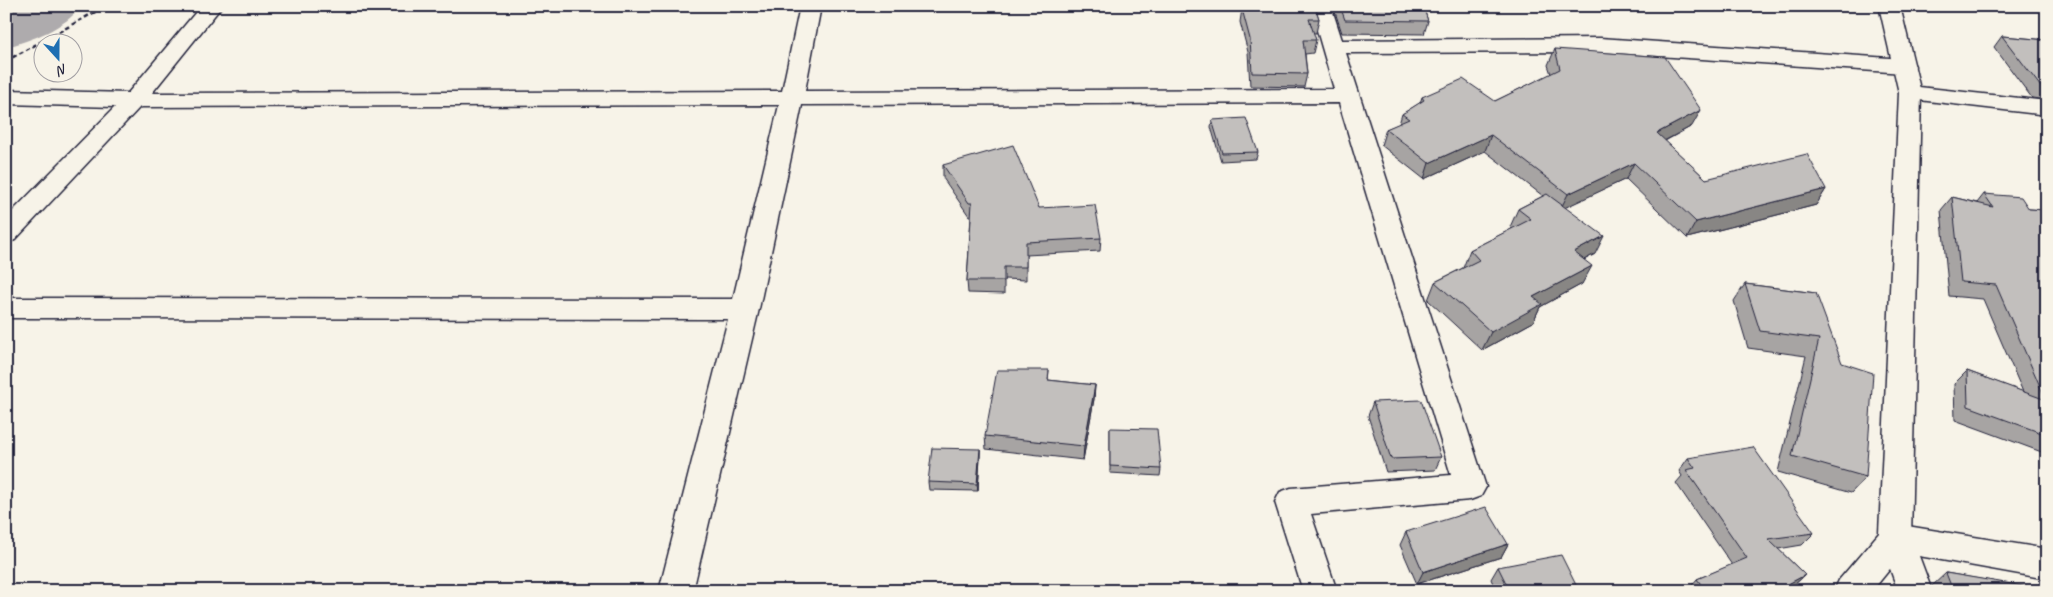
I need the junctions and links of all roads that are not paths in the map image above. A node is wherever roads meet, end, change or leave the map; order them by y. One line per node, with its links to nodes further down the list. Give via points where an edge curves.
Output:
1 (212, 6): 11 (street)
2 (811, 6): 10 (street)
3 (1320, 6): 5 (street)
4 (1889, 6): 6 (street)
5 (1333, 47): 6 (street, via 1600,45); 8 (street)
6 (1904, 66): 7 (street)
7 (1910, 93): 12 (street); 16 (street)
8 (1349, 96): 10 (street); 19 (street, via 1470,487 1291,502)
9 (6, 97): 11 (street)
10 (793, 98): 11 (street); 15 (street)
11 (134, 100): 13 (street)
12 (2047, 108)
13 (6, 234)
14 (6, 308): 15 (street)
15 (744, 309): 18 (street)
16 (1895, 538): 17 (street); 20 (street); 21 (street)
17 (2047, 564)
18 (676, 591)
19 (1320, 591)
20 (1851, 591)
21 (1915, 591)

